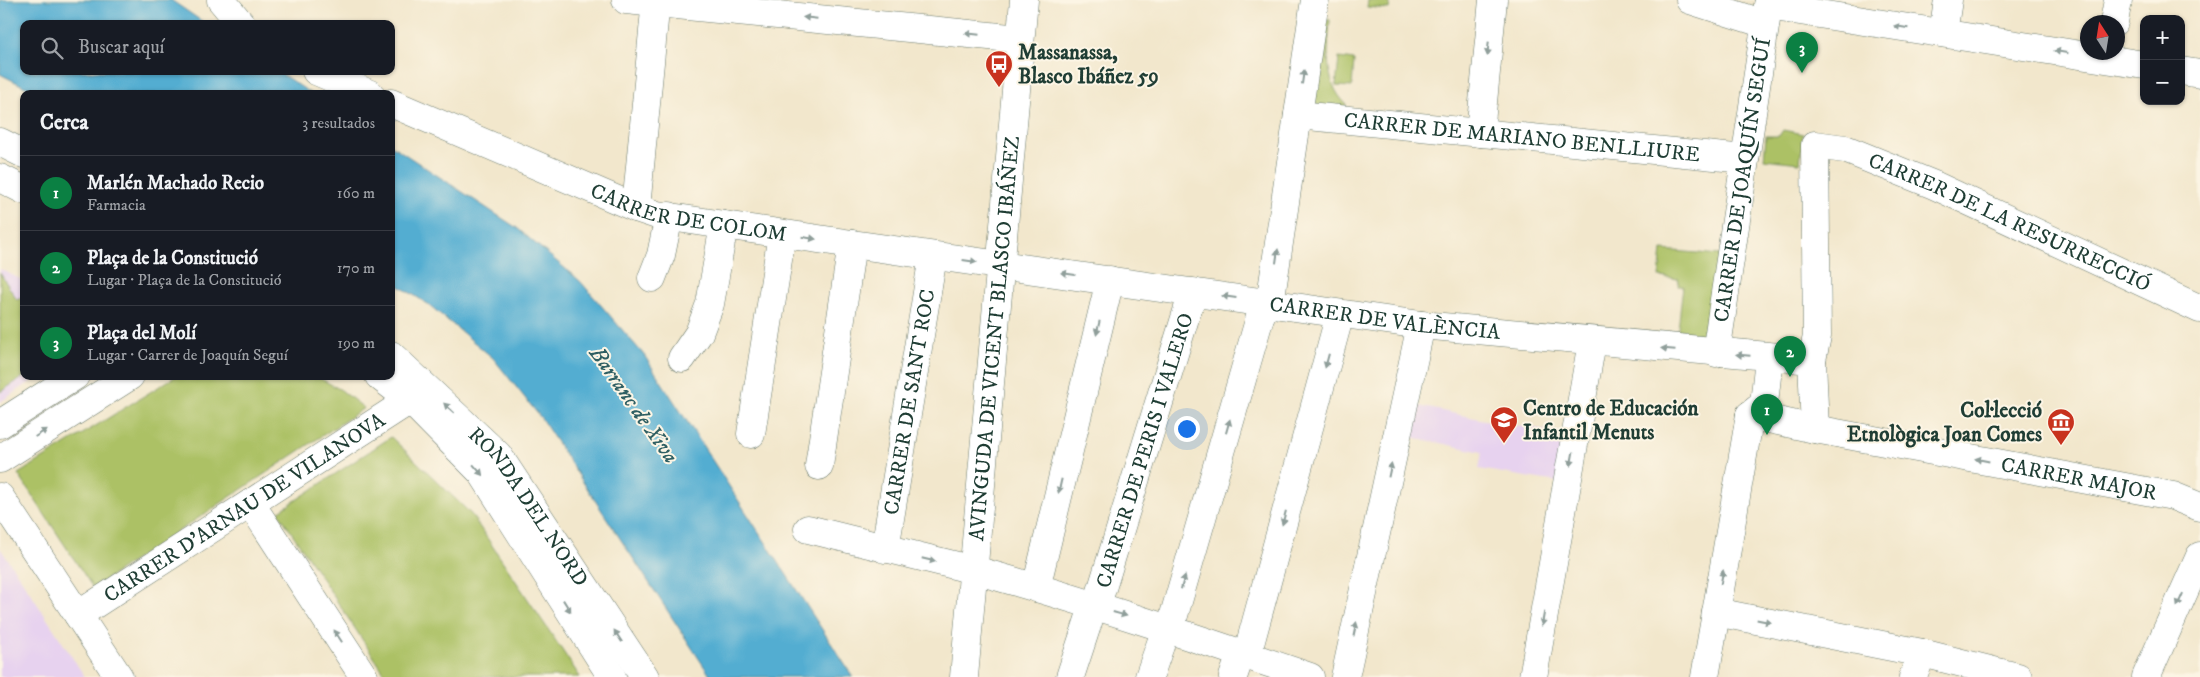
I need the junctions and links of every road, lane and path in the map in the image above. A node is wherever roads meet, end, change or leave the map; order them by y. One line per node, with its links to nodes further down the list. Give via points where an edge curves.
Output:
1 (626, 0): 9 (street)
2 (1024, 0): 14 (street, AVINGUDA DE VICENT BLASCO IBÁÑEZ)
3 (1315, 0): 23 (street, one-way to 3)
4 (1493, 0): 24 (street, one-way to 24)
5 (1690, 0): 10 (street)
6 (1948, 0): 13 (street)
7 (2118, 0): 11 (street)
8 (223, 1): 12 (street)
9 (656, 1): 14 (street, one-way to 9); 30 (street)
10 (1767, 10): 13 (street, one-way to 10); 27 (street, CARRER DE JOAQUÍN SEGUÍ)
11 (2115, 15)
12 (238, 20)
13 (1943, 34): 15 (street, one-way to 13)
14 (1020, 38): 36 (street, AVINGUDA DE VICENT BLASCO IBÁÑEZ)
15 (2080, 52)
16 (2125, 60): 17 (street)
17 (2140, 64)
18 (2185, 72): 19 (street)
19 (2200, 74)
20 (326, 75): 21 (street)
21 (359, 89)
22 (395, 105): 30 (street, CARRER DE COLOM)
23 (1298, 115): 24 (street, CARRER DE MARIANO BENLLIURE); 40 (street, one-way to 23, via 1272,290)
24 (1480, 133): 27 (street, CARRER DE MARIANO BENLLIURE)
25 (0, 142): 26 (street)
26 (20, 152)
27 (1745, 159): 46 (street, CARRER DE JOAQUÍN SEGUÍ)
28 (0, 178): 29 (street)
29 (20, 188)
30 (636, 208): 31 (street, CARRER DE COLOM)
31 (669, 216): 32 (street, CARRER DE COLOM); 37 (street, via 661,255)
32 (724, 225): 33 (street, CARRER DE COLOM); 47 (street, via 710,304 699,333)
33 (782, 234): 34 (street, CARRER DE COLOM, one-way to 34); 57 (street)
34 (852, 244): 35 (street, CARRER DE COLOM); 59 (street)
35 (934, 256): 36 (street, CARRER DE COLOM, one-way to 36); 64 (street, CARRER DE SANT ROC)
36 (1002, 265): 38 (street, CARRER DE VALÈNCIA, one-way to 36); 66 (street, AVINGUDA DE VICENT BLASCO IBÁÑEZ)
37 (652, 278)
38 (1110, 280): 39 (street, CARRER DE VALÈNCIA); 67 (street, one-way to 67)
39 (1193, 292): 40 (street, CARRER DE VALÈNCIA, one-way to 39); 68 (street, CARRER DE PERIS I VALERO, via 1100,595)
40 (1267, 303): 42 (street, CARRER DE VALÈNCIA); 71 (street, one-way to 40, via 1260,317)
41 (2200, 309): 45 (street, CARRER DE LA RESURRECCIÓ, via 1926,182 1845,149 1815,146)
42 (1340, 314): 43 (street, CARRER DE VALÈNCIA); 73 (street, one-way to 73, via 1250,644)
43 (1421, 325): 44 (street, CARRER DE VALÈNCIA); 82 (street, one-way to 43)
44 (1592, 342): 46 (street, CARRER DE VALÈNCIA, one-way to 44); 83 (street, one-way to 83)
45 (1815, 348): 48 (street, CARRER DE VALÈNCIA); 56 (street)
46 (1716, 353): 48 (street, CARRER DE VALÈNCIA, one-way to 46)
47 (682, 358)
48 (1769, 358): 54 (street, via 1764,404)
49 (395, 359): 77 (street, RONDA DEL NORD, one-way to 49, via 498,455)
50 (69, 380): 55 (street)
51 (124, 380): 58 (street, one-way to 51)
52 (385, 380): 53 (street, RONDA DEL NORD)
53 (410, 400): 61 (street, CARRER D'ARNAU DE VILANOVA); 76 (street, RONDA DEL NORD, one-way to 76, via 482,473)
54 (1750, 415): 56 (street, CARRER MAJOR); 69 (street, one-way to 54)
55 (0, 424)
56 (1827, 431): 62 (street, CARRER MAJOR, one-way to 56, via 2173,496)
57 (751, 434)
58 (0, 459)
59 (819, 466)
60 (0, 497): 70 (street)
61 (251, 504): 70 (street, CARRER D'ARNAU DE VILANOVA); 75 (street, one-way to 61)
62 (2200, 507)
63 (808, 529): 64 (street)
64 (885, 549): 66 (street, one-way to 66)
65 (2200, 556): 86 (street, one-way to 86)
66 (973, 570): 67 (street); 78 (street, AVINGUDA DE VICENT BLASCO IBÁÑEZ)
67 (1036, 588): 68 (street)
68 (1093, 607): 71 (street, one-way to 71); 79 (street, CARRER DE PERIS I VALERO)
69 (1716, 612): 72 (street, one-way to 72); 84 (street)
70 (78, 615): 74 (street)
71 (1170, 629): 73 (street); 80 (street, via 1162,640)
72 (1918, 665): 85 (street)
73 (1237, 666): 81 (street)
74 (119, 677)
75 (364, 677)
76 (612, 677)
77 (645, 677)
78 (964, 677)
79 (1070, 677)
80 (1150, 677)
81 (1309, 677)
82 (1345, 677)
83 (1532, 677)
84 (1705, 677)
85 (2018, 677)
86 (2146, 677)

